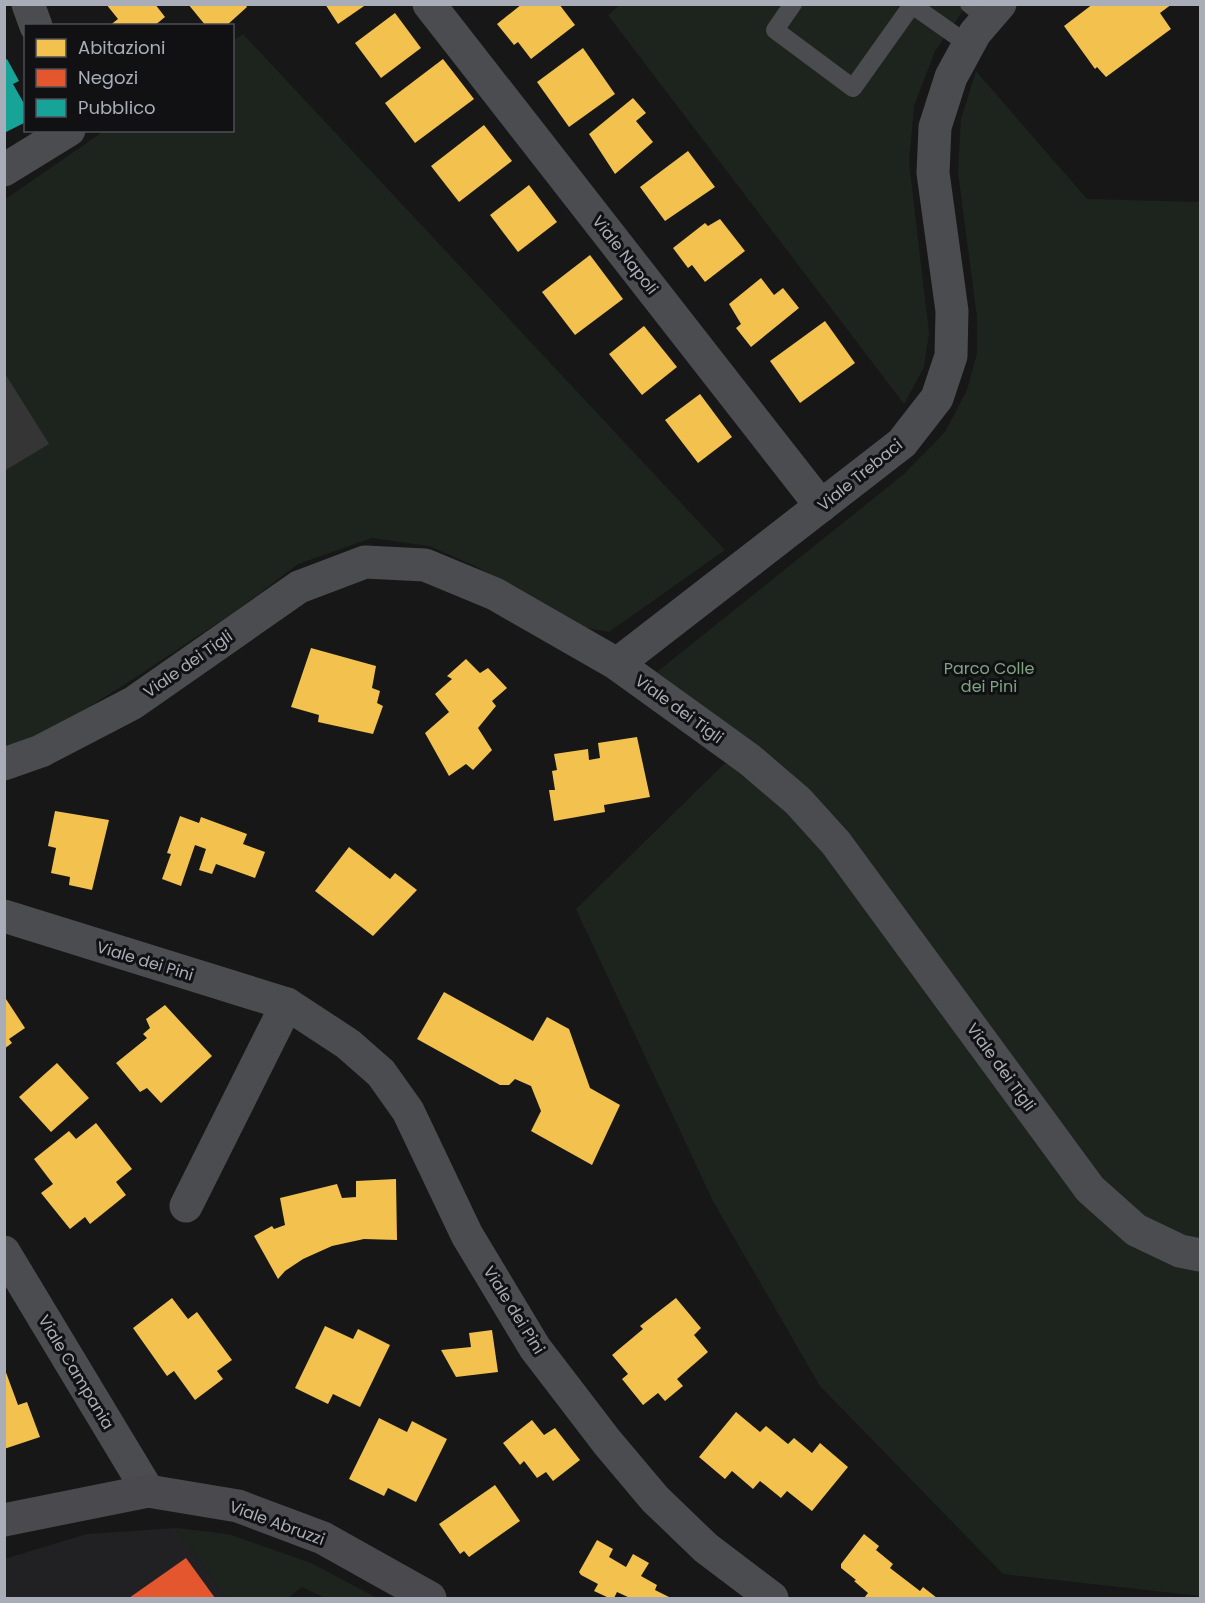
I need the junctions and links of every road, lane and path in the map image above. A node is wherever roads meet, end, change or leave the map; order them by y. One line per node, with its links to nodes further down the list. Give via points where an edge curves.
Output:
1 (429, 4): 7 (street, Viale Napoli)
2 (793, 4): 4 (lane, via 775,30 853,88 912,5)
3 (986, 9): 4 (street, Viale Trebaci)
4 (969, 45): 7 (street, Viale Trebaci, via 951,77 935,127 933,173 952,311 951,356 937,398 902,443)
5 (66, 132): 6 (street)
6 (4, 170)
7 (821, 506): 8 (street, Viale Trebaci)
8 (617, 664): 9 (street, Viale dei Tigli, via 495,594 425,565 365,562 299,586 134,703 41,751); 14 (street, Viale dei Tigli, via 750,760 798,801 836,843 1090,1189 1136,1230 1180,1251)
9 (4, 764)
10 (4, 916): 11 (street, Viale dei Pini)
11 (287, 1004): 12 (street); 18 (street, Viale dei Pini, via 348,1044 381,1073 408,1111 467,1234 535,1348 655,1499 706,1548)
12 (186, 1206)
13 (4, 1252): 15 (street, Viale Campania)
14 (1200, 1255)
15 (148, 1491): 16 (street, Viale Abruzzi); 17 (street, Viale Abruzzi, via 238,1506 323,1538)
16 (4, 1520)
17 (430, 1599)
18 (772, 1599)

